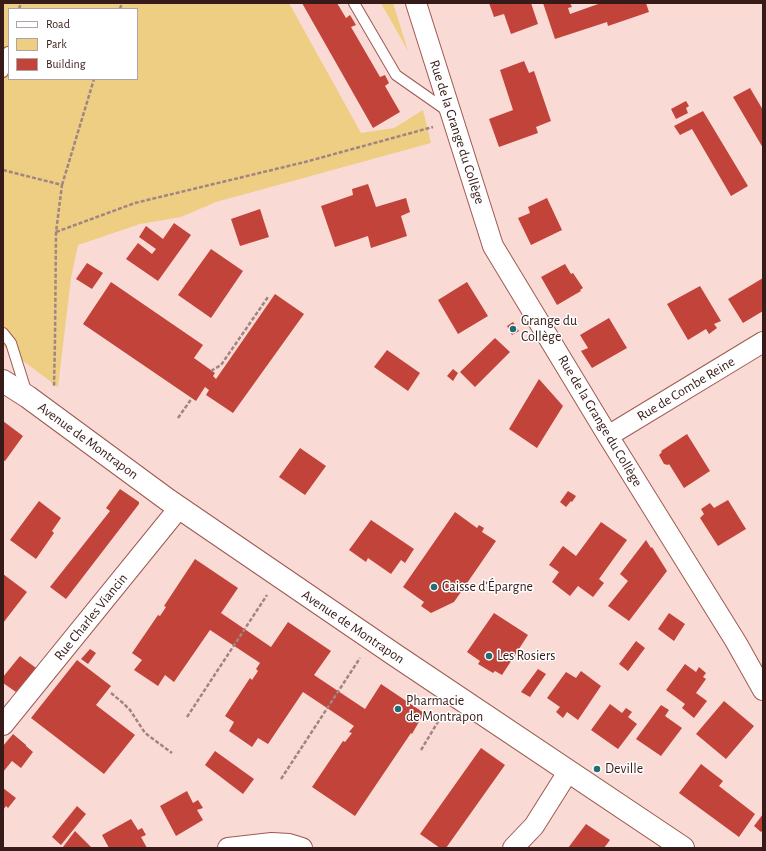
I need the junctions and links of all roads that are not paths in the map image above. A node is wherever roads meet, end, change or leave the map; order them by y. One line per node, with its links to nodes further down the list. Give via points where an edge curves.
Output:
1 (354, 3): 5 (lane, via 396,75)
2 (416, 3): 5 (street, Rue de la Grange du Collège)
3 (8, 52): 4 (lane)
4 (3, 72)
5 (452, 114): 11 (street, Rue de la Grange du Collège, via 493,246)
6 (3, 333): 10 (lane, via 11,343)
7 (763, 342): 11 (street, Rue de Combe Reine)
8 (3, 370): 10 (street, Avenue de Montrapon)
9 (3, 381): 10 (street, Avenue de Montrapon)
10 (28, 397): 12 (street, Avenue de Montrapon)
11 (608, 436): 13 (street, Rue de la Grange du Collège)
12 (179, 508): 14 (street, Rue Charles Viancin); 15 (street, Avenue de Montrapon)
13 (763, 690)
14 (3, 725)
15 (568, 772): 16 (street); 21 (street, Avenue de Montrapon)
16 (534, 826): 19 (street); 20 (street)
17 (231, 848): 18 (street, via 272,843)
18 (302, 848)
19 (513, 848)
20 (523, 848)
21 (683, 848)

